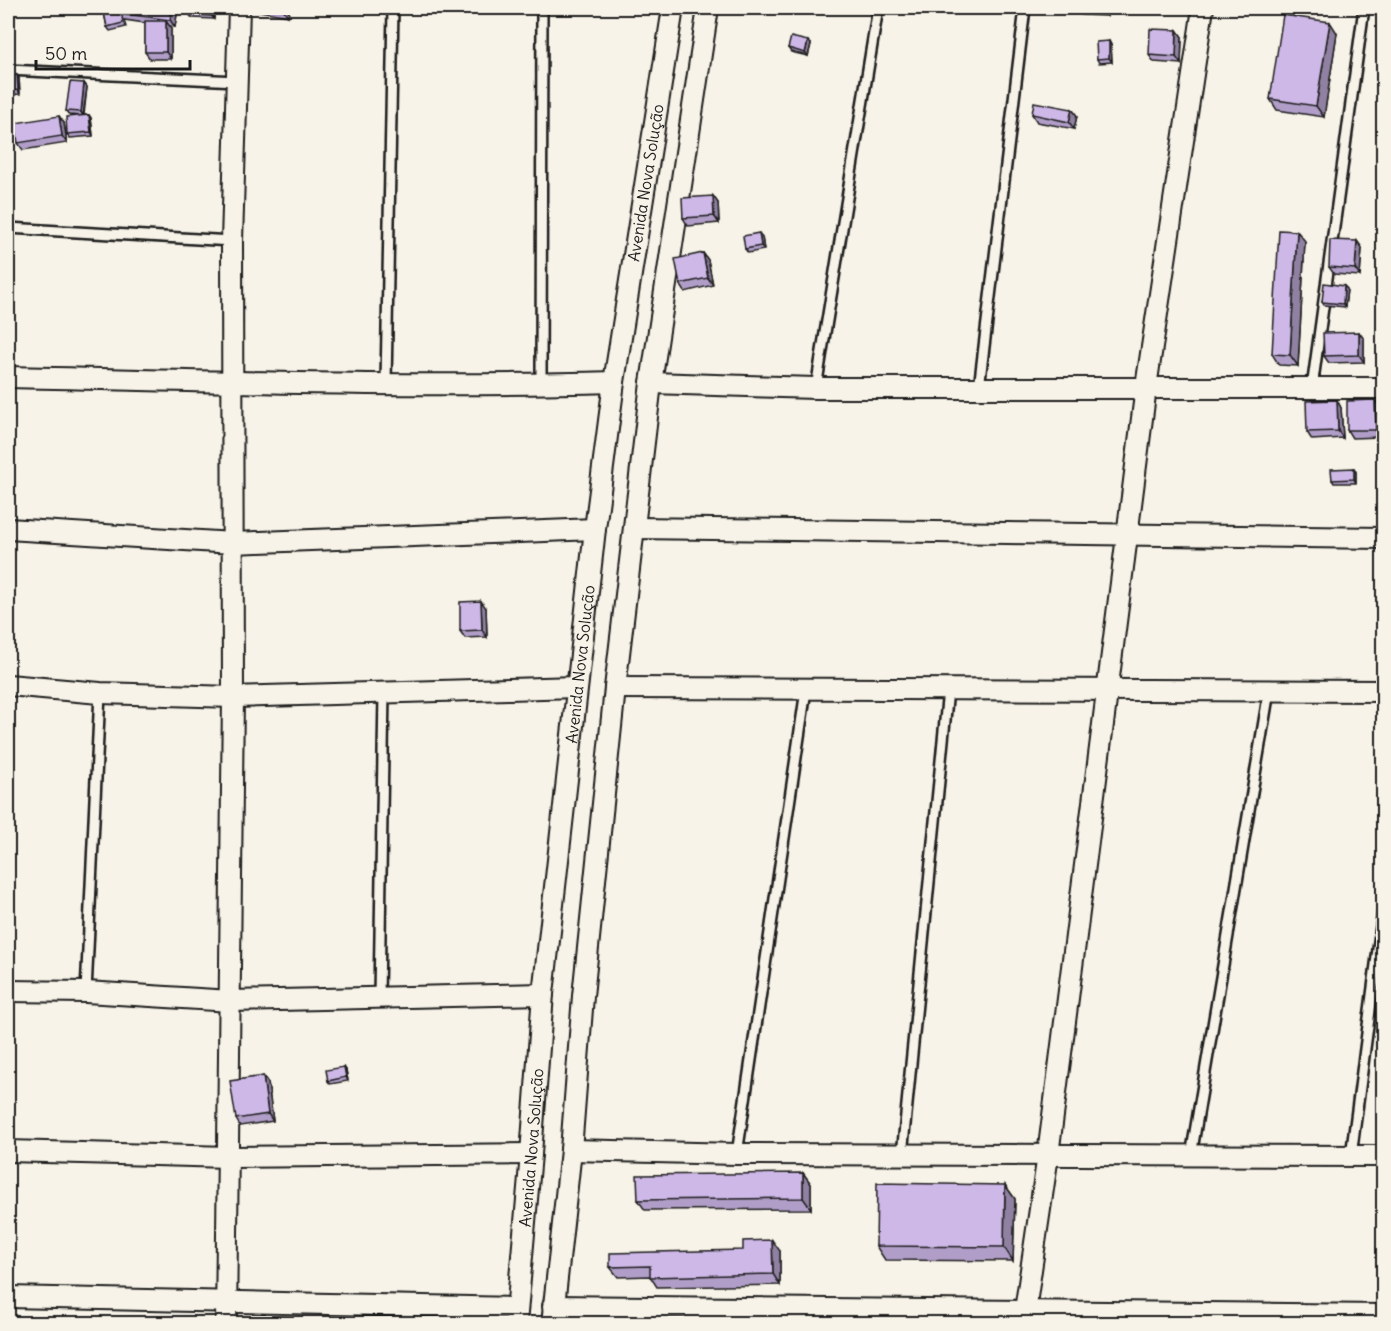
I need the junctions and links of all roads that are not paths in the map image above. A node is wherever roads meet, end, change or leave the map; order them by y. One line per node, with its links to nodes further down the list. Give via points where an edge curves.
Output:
1 (239, 8): 11 (street)
2 (393, 8): 18 (lane)
3 (542, 8): 19 (lane)
4 (673, 8): 16 (street, Avenida Nova Solução)
5 (708, 8): 17 (street)
6 (878, 8): 21 (lane)
7 (1025, 8): 22 (lane)
8 (1203, 8): 20 (street)
9 (1364, 8): 23 (lane)
10 (8, 70): 11 (lane)
11 (237, 81): 13 (street)
12 (8, 228): 13 (lane)
13 (232, 241): 15 (street)
14 (8, 377): 15 (street)
15 (232, 381): 18 (street); 30 (street)
16 (614, 382): 19 (street); 27 (street, Avenida Nova Solução)
17 (651, 382): 21 (street); 25 (street)
18 (386, 383): 19 (street)
19 (541, 384)
20 (1146, 387): 22 (street); 23 (street); 28 (street)
21 (816, 388): 22 (street)
22 (979, 388)
23 (1312, 388): 24 (street)
24 (1383, 388)
25 (634, 528): 28 (street); 33 (street)
26 (8, 529): 30 (street)
27 (595, 529): 30 (street); 32 (street, Avenida Nova Solução)
28 (1127, 535): 29 (street); 36 (street)
29 (1383, 538)
30 (232, 543): 41 (street)
31 (8, 685): 39 (street)
32 (576, 687): 40 (street); 45 (street, Avenida Nova Solução)
33 (615, 688): 34 (street); 48 (street)
34 (806, 690): 35 (street); 51 (lane)
35 (948, 690): 36 (street); 52 (lane)
36 (1107, 690): 37 (street); 53 (street)
37 (1269, 691): 38 (street); 54 (lane)
38 (1383, 692)
39 (100, 693): 41 (street); 44 (lane)
40 (384, 693): 41 (street); 46 (lane)
41 (234, 697): 47 (street)
42 (1383, 903): 55 (lane)
43 (8, 991): 44 (street)
44 (86, 992): 47 (street)
45 (543, 994): 46 (street); 50 (street, Avenida Nova Solução)
46 (379, 997): 47 (street)
47 (231, 1000): 57 (street)
48 (571, 1150): 51 (street); 60 (street)
49 (8, 1151): 57 (street)
50 (531, 1154): 57 (street); 62 (street, Avenida Nova Solução)
51 (737, 1154): 52 (street)
52 (902, 1155): 53 (street)
53 (1048, 1155): 54 (street); 63 (street)
54 (1191, 1156): 55 (street)
55 (1351, 1156): 56 (street)
56 (1383, 1156)
57 (229, 1157): 59 (street)
58 (8, 1297): 59 (street)
59 (226, 1301): 62 (street); 64 (street)
60 (553, 1315): 63 (street)
61 (1383, 1315): 63 (street)
62 (517, 1316)
63 (1024, 1318)
64 (226, 1323)

